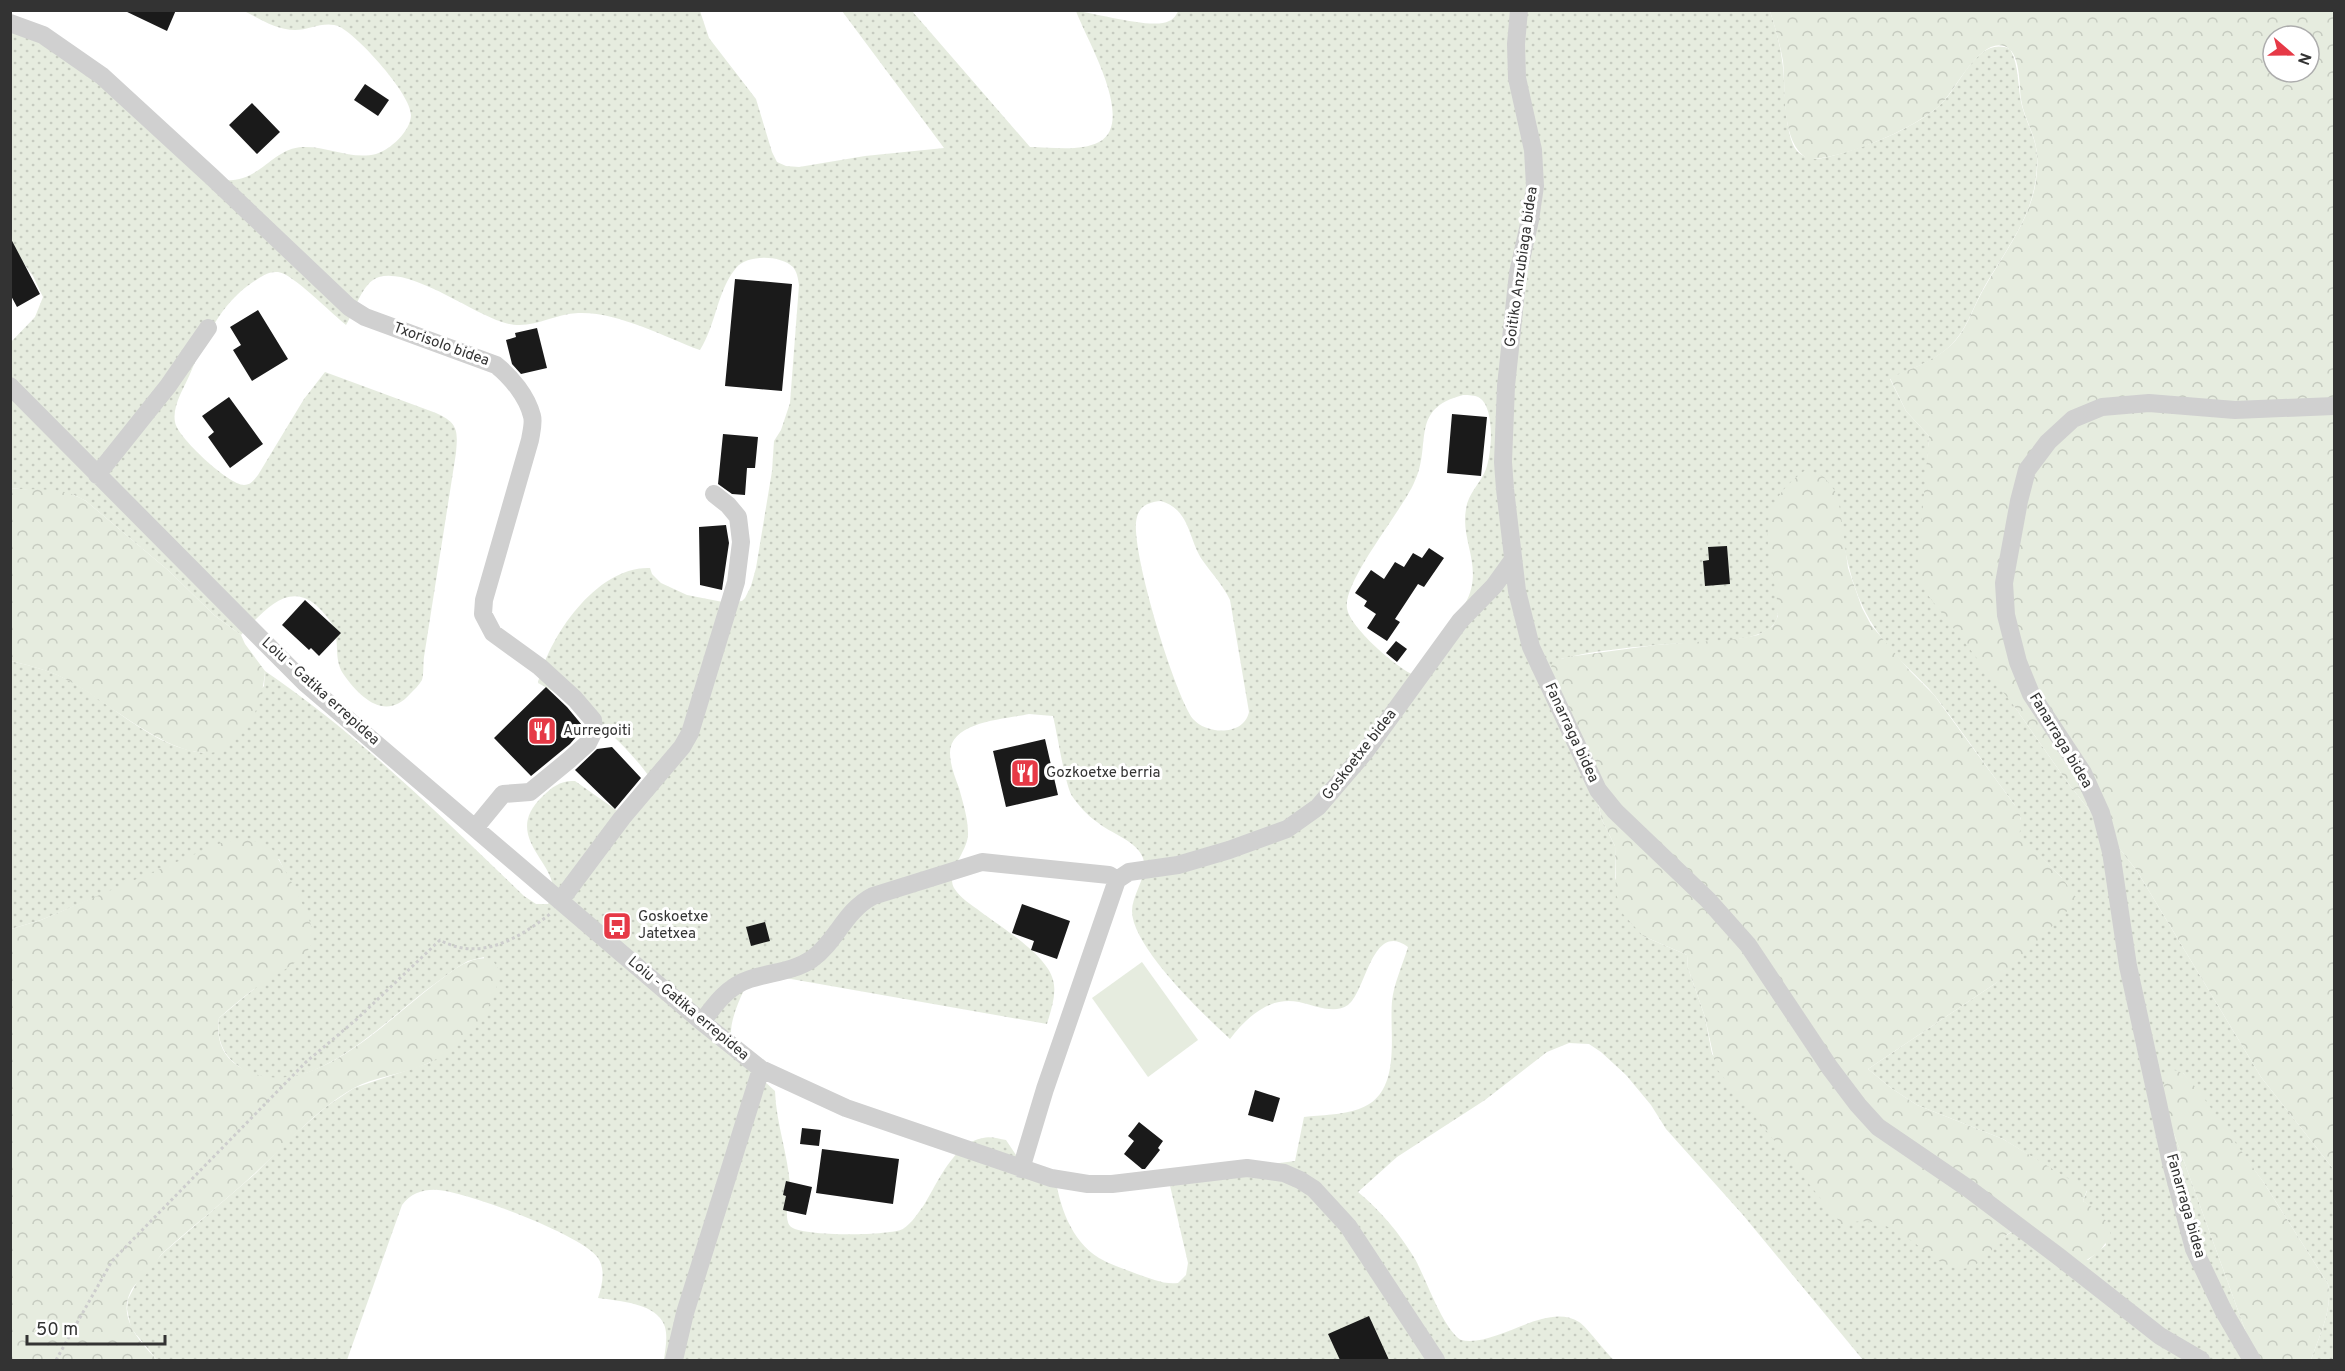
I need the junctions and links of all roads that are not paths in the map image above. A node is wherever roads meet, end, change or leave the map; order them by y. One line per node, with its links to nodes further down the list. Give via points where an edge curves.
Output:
1 (1519, 10): 8 (street, Goitiko Anzubiaga bidea, via 1517,78 1533,150 1535,186 1518,273 1506,387 1503,462)
2 (10, 23): 9 (street, Txorisolo bidea, via 43,35 102,76 349,307 365,317 496,365 523,395 533,417 531,440 483,614 493,633 575,699 593,720 594,731 588,743 530,792 503,794)
3 (208, 328): 6 (street, via 168,386)
4 (10, 386): 6 (street, Loiu - Gatika errepidea)
5 (2334, 406): 18 (street, Fanarraga bidea, via 2235,410 2149,403 2102,407 2073,419 2048,442 2027,470 2004,583 2006,615 2031,694 2083,773 2101,813 2111,852 2128,966 2194,1249)
6 (97, 475): 9 (street, Loiu - Gatika errepidea, via 305,683)
7 (714, 494): 11 (street, via 738,517 741,542 736,582 690,733)
8 (1512, 561): 10 (street, Goskoetxe bidea, via 1460,621 1365,752 1318,807 1287,829 1178,865 1129,872); 17 (street, Fanarraga bidea, via 1531,647 1598,790 1748,945 1858,1105 1878,1127 2049,1249 2160,1336)
9 (475, 828): 11 (street, Loiu - Gatika errepidea)
10 (1117, 880): 12 (street, via 1109,875 982,862 873,896 859,903 813,958 779,973 749,979 729,991); 14 (street)
11 (560, 901): 12 (street, Loiu - Gatika errepidea)
12 (702, 1022): 13 (street, Loiu - Gatika errepidea)
13 (761, 1069): 14 (street, Loiu - Gatika errepidea, via 846,1108); 15 (street)
14 (1021, 1169): 16 (street, Loiu - Gatika errepidea, via 1088,1184 1247,1168 1284,1173 1300,1180 1348,1226)
15 (674, 1360)
16 (1436, 1360)
17 (2201, 1360)
18 (2252, 1360)

